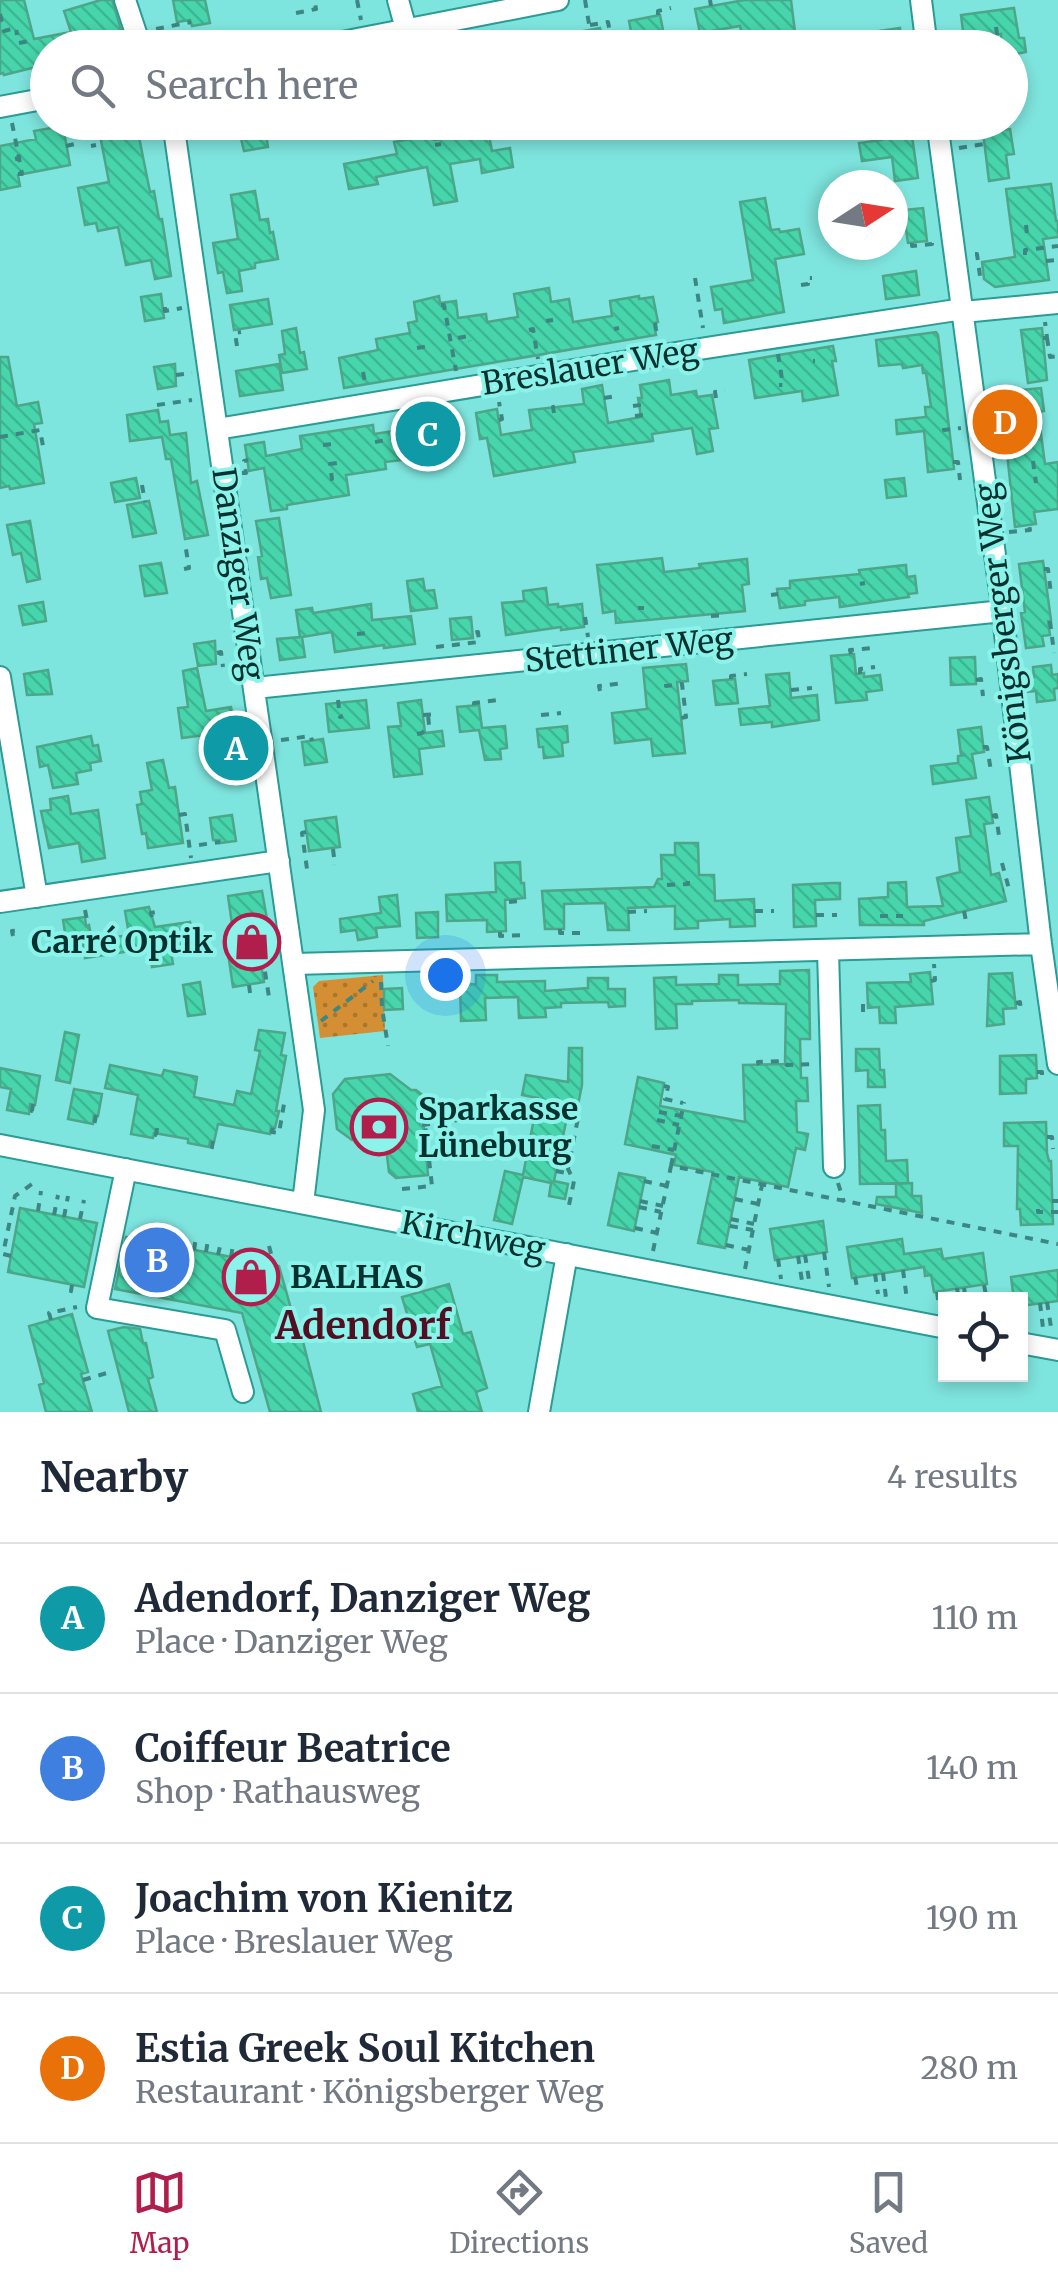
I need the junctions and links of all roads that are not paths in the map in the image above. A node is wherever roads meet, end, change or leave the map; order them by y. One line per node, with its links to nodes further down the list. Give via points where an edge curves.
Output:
1 (125, 0): 6 (street)
2 (398, 0): 5 (street)
3 (558, 0): 5 (street)
4 (920, 0): 8 (street)
5 (406, 29): 7 (street)
6 (141, 30)
7 (401, 30)
8 (924, 30)
9 (30, 101): 10 (street)
10 (4, 106)
11 (176, 140): 15 (street, Danziger Weg)
12 (940, 140): 14 (street, Königsberger Weg)
13 (1058, 303): 14 (street, Breslauer Weg)
14 (963, 311): 15 (street, Breslauer Weg); 16 (street, Königsberger Weg)
15 (217, 429): 18 (street, Danziger Weg)
16 (1003, 611): 18 (street, Stettiner Weg); 23 (street, Königsberger Weg)
17 (0, 677): 19 (street)
18 (255, 688): 20 (street, Danziger Weg)
19 (3, 719): 21 (street)
20 (280, 861): 21 (street); 25 (street, Danziger Weg)
21 (37, 897): 22 (street)
22 (0, 902)
23 (1041, 944): 24 (street); 26 (street, Königsberger Weg)
24 (828, 950): 25 (street); 28 (street)
25 (294, 964): 30 (street, Danziger Weg, via 314,1110)
26 (1058, 1064)
27 (0, 1146): 29 (street, Kirchweg)
28 (834, 1167)
29 (126, 1170): 30 (street, Kirchweg); 35 (street, via 97,1308 226,1330)
30 (303, 1203): 31 (street, Kirchweg)
31 (567, 1254): 32 (street, Kirchweg); 36 (street)
32 (938, 1327)
33 (1028, 1345): 34 (street)
34 (1056, 1350)
35 (243, 1392)
36 (539, 1412)

